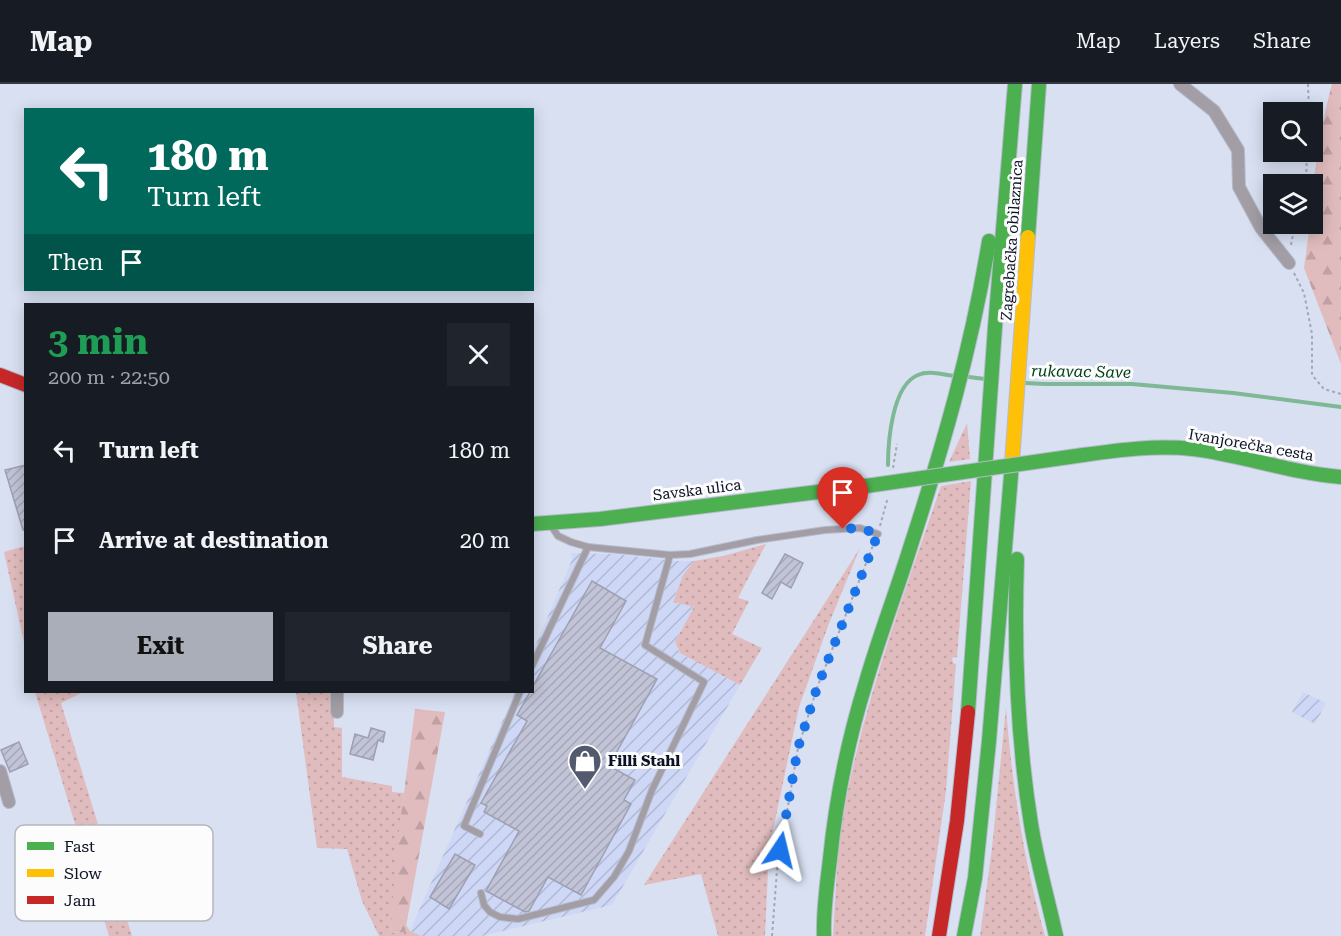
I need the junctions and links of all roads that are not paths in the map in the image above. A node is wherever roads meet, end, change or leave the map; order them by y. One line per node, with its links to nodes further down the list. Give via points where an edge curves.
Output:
1 (1015, 84): 4 (main road)
2 (1039, 84): 8 (main road, Zagrebačka obilaznica, via 1017,399)
3 (1180, 84): 5 (street, via 1214,111 1238,150 1239,188 1261,228)
4 (1012, 116): 24 (main road, via 1001,137 973,336 873,658 840,782); 25 (main road, via 975,638 949,881)
5 (1289, 263)
6 (0, 375): 7 (main road)
7 (24, 384)
8 (1019, 424): 26 (main road, via 990,741 975,878); 27 (main road, via 1015,589 1020,745 1029,813)
9 (1341, 477): 10 (main road, Ivanjorečka cesta, bridge, via 1178,448 1083,455)
10 (866, 486): 12 (main road, Savska ulica)
11 (534, 524): 12 (main road, Savska ulica)
12 (550, 524): 14 (lane, via 558,536)
13 (878, 534): 15 (lane, via 860,528 825,530)
14 (588, 547): 15 (lane); 16 (lane)
15 (670, 555): 23 (lane, via 645,645 704,682 652,790 629,851 594,900 518,919 490,912)
16 (534, 662)
17 (337, 693): 19 (street)
18 (520, 693): 22 (lane, via 464,826)
19 (337, 712)
20 (0, 771): 21 (street)
21 (9, 802)
22 (480, 834)
23 (481, 893)
24 (824, 936)
25 (939, 936)
26 (964, 936)
27 (1056, 936)

